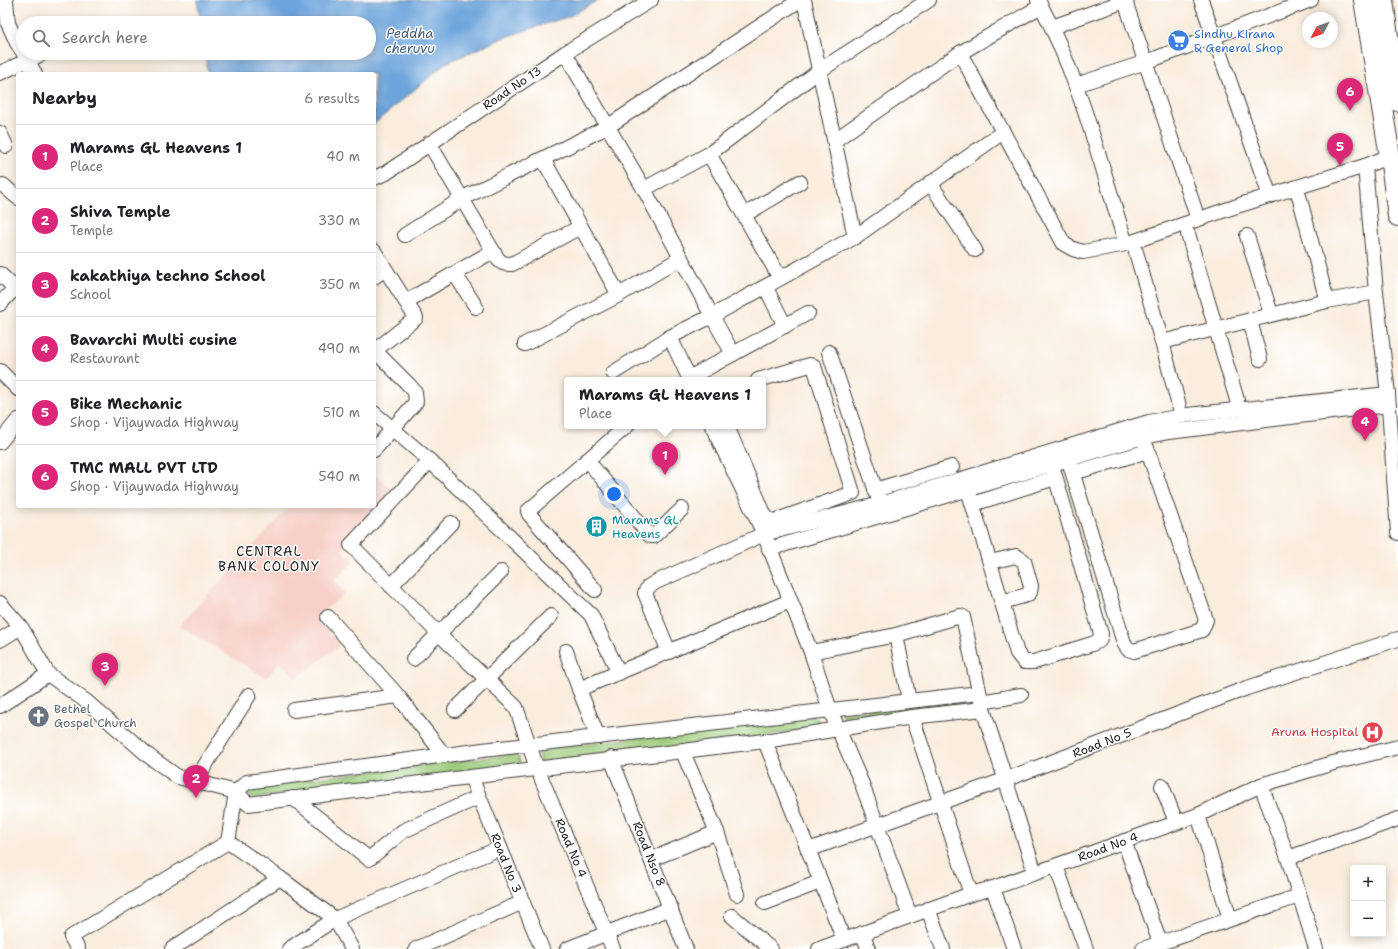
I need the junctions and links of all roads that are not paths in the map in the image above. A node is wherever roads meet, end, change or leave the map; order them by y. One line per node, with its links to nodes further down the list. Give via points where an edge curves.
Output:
1 (651, 0): 15 (street, Road No 13)
2 (800, 0): 25 (street)
3 (804, 0): 20 (street)
4 (929, 0): 20 (street)
5 (1126, 0): 12 (street); 19 (street)
6 (1201, 0): 13 (street)
7 (1311, 0): 13 (street)
8 (1364, 0): 32 (highway)
9 (1383, 0): 24 (highway)
10 (1039, 3): 12 (street); 16 (street)
11 (4, 6): 14 (street)
12 (1052, 27): 23 (street)
13 (1213, 36): 19 (street); 39 (street)
14 (16, 41)
15 (565, 53): 25 (street); 28 (street, Road No 13)
16 (960, 53): 26 (street); 27 (street)
17 (18, 60): 22 (street)
18 (28, 60): 21 (street)
19 (1146, 62): 23 (street); 44 (street)
20 (819, 71): 27 (street); 29 (street)
21 (34, 72)
22 (0, 73)
23 (1076, 85): 50 (street)
24 (1396, 100)
25 (607, 127): 30 (street); 37 (street)
26 (1003, 132): 35 (street); 50 (street, via 1064,244 1083,252)
27 (835, 140): 49 (street)
28 (429, 143): 33 (street, Road No 13); 41 (street)
29 (709, 154): 37 (street); 42 (street)
30 (543, 159): 41 (street); 45 (street)
31 (1365, 166): 32 (street); 39 (street); 62 (street)
32 (1391, 166): 43 (highway)
33 (376, 177)
34 (800, 182): 42 (street)
35 (930, 183): 49 (street); 51 (street)
36 (3, 185): 38 (street)
37 (644, 189): 54 (street)
38 (16, 196)
39 (1270, 196): 44 (street)
40 (1299, 196): 65 (street)
41 (463, 198): 47 (street); 52 (street)
42 (744, 215): 58 (street)
43 (1398, 216)
44 (1198, 219): 50 (street)
45 (580, 227): 52 (street, via 512,264 505,265); 63 (street)
46 (1188, 234): 73 (street)
47 (406, 235)
48 (1248, 236): 69 (street)
49 (854, 237): 58 (street)
50 (1131, 248): 75 (street)
51 (975, 250)
52 (493, 251): 57 (street)
53 (376, 258): 55 (street)
54 (682, 258): 63 (street); 70 (street)
55 (380, 273): 64 (street)
56 (0, 274): 59 (street)
57 (455, 274): 64 (street); 67 (street)
58 (780, 278): 60 (street)
59 (16, 287)
60 (766, 288): 70 (street); 72 (street)
61 (16, 289): 66 (street)
62 (1376, 292): 65 (street); 89 (street)
63 (619, 295): 76 (street)
64 (407, 301): 77 (street, via 416,318)
65 (1327, 301): 69 (street)
66 (0, 304)
67 (476, 308)
68 (808, 313): 72 (street)
69 (1271, 314): 71 (street)
70 (712, 316): 74 (street); 80 (street)
71 (1250, 320): 73 (street); 81 (street)
72 (785, 326): 80 (street)
73 (1217, 329): 75 (street); 88 (street)
74 (670, 337): 83 (street); 84 (street)
75 (1162, 342): 90 (street)
76 (526, 344)
77 (376, 348)
78 (376, 352): 94 (street, via 415,392 416,402 413,408)
79 (829, 352): 108 (street)
80 (733, 354): 85 (street)
81 (1260, 359)
82 (0, 371): 87 (street)
83 (613, 373)
84 (688, 377)
85 (693, 377)
86 (766, 378): 112 (street, via 814,366 853,489 851,495)
87 (16, 387)
88 (1237, 400)
89 (1388, 400): 93 (street); 115 (street)
90 (1179, 406)
91 (376, 415): 94 (street)
92 (16, 422): 99 (street)
93 (1164, 426): 98 (street); 102 (street, via 1149,422)
94 (393, 428): 100 (street); 104 (street)
95 (624, 429): 103 (street)
96 (713, 429): 116 (street)
97 (728, 429): 114 (street, via 765,516 768,520)
98 (1143, 438): 101 (street); 102 (street)
99 (0, 442)
100 (376, 448)
101 (1148, 451): 107 (street); 107 (street, via 1206,620 1202,630 1134,651 1128,649 1124,643)
102 (1067, 454): 106 (street); 107 (street); 109 (street)
103 (587, 460): 111 (street, via 650,536 654,536); 122 (street, via 528,511)
104 (430, 461): 121 (street, Road No 4, via 351,545); 137 (street, via 591,615)
105 (952, 467): 108 (street)
106 (1053, 472): 109 (street); 124 (street, via 1101,634 1099,641 1034,662 1024,662 1016,653)
107 (1073, 473)
108 (876, 490): 110 (street)
109 (969, 491): 110 (street); 119 (street)
110 (882, 509): 112 (street); 117 (street)
111 (682, 510)
112 (795, 520): 114 (street)
113 (451, 523): 121 (street)
114 (781, 524): 116 (street); 117 (street)
115 (1398, 533)
116 (764, 534): 118 (street); 134 (street, via 648,587 645,593)
117 (788, 544): 118 (street)
118 (769, 549): 123 (street)
119 (990, 562): 124 (street); 124 (street, via 1016,556 1024,561 1031,586 1030,592)
120 (501, 572): 129 (street)
121 (392, 586): 129 (street, Road No 4)
122 (595, 590)
123 (790, 601): 134 (street); 135 (street)
124 (1002, 602)
125 (0, 604): 128 (street)
126 (551, 616): 139 (street)
127 (328, 617): 143 (street)
128 (21, 627): 132 (street); 138 (street)
129 (438, 633): 136 (street); 139 (street, Road No 4)
130 (896, 635): 135 (street); 144 (street); 145 (street, via 963,617)
131 (1398, 639): 161 (street, Road No 5, via 1247,688)
132 (0, 640)
133 (566, 651): 140 (street)
134 (669, 652): 137 (street)
135 (810, 652): 149 (street)
136 (413, 659)
137 (619, 673): 140 (street)
138 (48, 674): 146 (street); 162 (street, via 86,702 154,760 178,777)
139 (487, 680): 148 (street); 154 (street, Road No 4, via 516,707)
140 (579, 689): 152 (street)
141 (249, 695): 162 (street)
142 (1021, 695): 145 (street)
143 (398, 696): 147 (street); 157 (street)
144 (909, 700): 145 (street); 149 (street)
145 (981, 701): 150 (street); 161 (street)
146 (0, 706)
147 (294, 710)
148 (455, 710)
149 (830, 710): 151 (street); 152 (street)
150 (912, 717): 151 (street); 168 (street)
151 (838, 728): 153 (street); 172 (street)
152 (598, 737): 154 (street)
153 (765, 741): 156 (street); 177 (street)
154 (530, 746): 157 (street); 159 (street, Road No 4)
155 (1398, 747): 163 (street, Road No 4)
156 (682, 750): 158 (street); 173 (street)
157 (444, 755): 165 (street, via 247,782)
158 (611, 758): 159 (street); 179 (street, Road Nso 8)
159 (537, 768): 160 (street); 196 (street, Road No 4)
160 (471, 777): 166 (street, Road No 3); 167 (street)
161 (1004, 780): 168 (street, Road No 5); 181 (street)
162 (194, 783): 165 (street)
163 (1261, 785): 169 (street, Road No 4); 178 (street)
164 (1162, 786): 171 (street)
165 (236, 792): 167 (street, via 248,804); 175 (street)
166 (479, 797): 167 (street, via 403,830 368,859); 176 (street, Road No 3)
167 (293, 798)
168 (939, 803): 172 (street, Road No 5); 186 (street)
169 (1198, 815): 171 (street, Road No 4); 195 (street)
170 (1398, 819): 178 (street)
171 (1176, 822): 174 (street, Road No 4)
172 (876, 825): 177 (street, Road No 5); 193 (street)
173 (717, 832): 179 (street); 185 (street)
174 (1124, 840): 180 (street, Road No 4); 199 (street)
175 (228, 842): 182 (street); 200 (street, via 71,937)
176 (500, 848): 188 (street, Road No 3); 194 (street)
177 (808, 850): 183 (street)
178 (1288, 858): 187 (street)
179 (652, 859): 190 (street, Road Nso 8)
180 (1056, 866): 181 (street, Road No 4); 214 (street)
181 (1035, 873): 184 (street, Road No 4)
182 (280, 878): 194 (street); 201 (street)
183 (820, 882): 189 (street); 198 (street)
184 (993, 888): 186 (street, Road No 4); 213 (street)
185 (737, 894)
186 (971, 894): 191 (street, Road No 4)
187 (1299, 896): 195 (street); 216 (street)
188 (523, 902): 204 (street); 205 (street, Road No 3)
189 (765, 903)
190 (671, 908): 196 (street); 208 (street, Road Nso 8)
191 (928, 909): 193 (street, Road No 4); 212 (street)
192 (732, 916): 209 (street)
193 (910, 916): 197 (street, Road No 4)
194 (335, 919): 202 (street); 203 (street)
195 (1230, 919): 199 (street)
196 (606, 933): 206 (street); 207 (street, Road No 4)
197 (863, 933): 198 (street, Road No 4); 211 (street)
198 (844, 940): 210 (street, Road No 4)
199 (1160, 943): 215 (street)
200 (78, 949)
201 (172, 949)
202 (289, 949)
203 (352, 949)
204 (416, 949)
205 (542, 949)
206 (567, 949)
207 (613, 949)
208 (686, 949)
209 (771, 949)
210 (819, 949)
211 (868, 949)
212 (943, 949)
213 (1014, 949)
214 (1086, 949)
215 (1143, 949)
216 (1316, 949)

